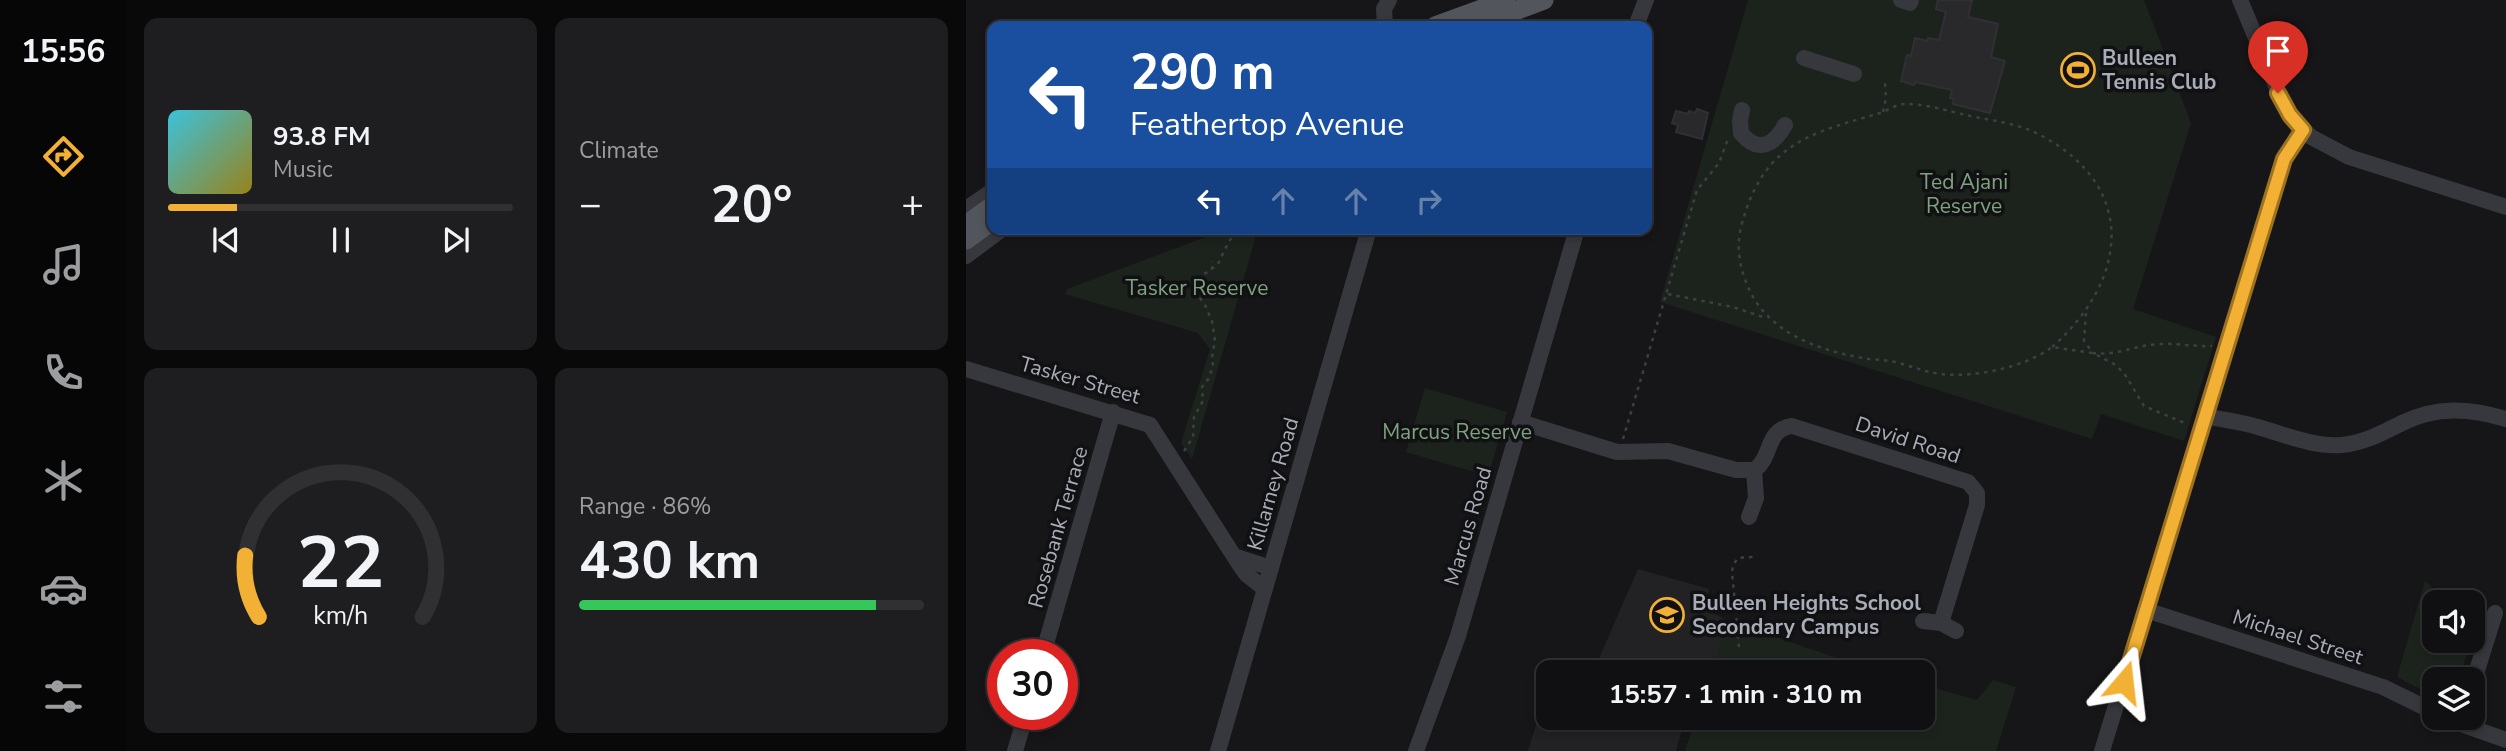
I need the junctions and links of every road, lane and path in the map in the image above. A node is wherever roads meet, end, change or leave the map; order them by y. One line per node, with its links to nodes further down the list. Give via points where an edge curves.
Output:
1 (1390, 0): 5 (street, via 1384,9); 6 (street)
2 (1506, 0): 7 (main road)
3 (1544, 0): 8 (main road)
4 (2240, 0): 16 (street, via 2278,93)
5 (1385, 21)
6 (1394, 21)
7 (1449, 21)
8 (1487, 21)
9 (1804, 58): 10 (street)
10 (1854, 74)
11 (1885, 83): 13 (path)
12 (1742, 110): 14 (street, via 1741,132 1755,144 1774,142)
13 (1883, 113): 32 (path, via 1903,104 2007,123 2043,136 2081,165 2102,195 2112,228 2105,276); 33 (path, via 1836,126 1793,146 1757,185 1740,228 1738,253 1748,286)
14 (1785, 125)
15 (1728, 130): 31 (path, via 1728,144 1719,163 1697,190)
16 (2307, 133): 18 (street, via 2349,157); 38 (street, via 2280,177)
17 (987, 194): 19 (street)
18 (2506, 206)
19 (966, 209)
20 (987, 210): 21 (main road)
21 (966, 225)
22 (987, 225): 27 (main road)
23 (994, 235): 28 (street)
24 (1235, 235): 30 (path)
25 (1367, 235): 49 (street, Killarney Road)
26 (1575, 235): 41 (street, Marcus Road)
27 (966, 240)
28 (966, 256)
29 (1212, 261): 30 (path)
30 (1212, 270): 44 (path, via 1195,281 1194,288 1212,321 1213,366 1202,387 1193,437)
31 (1668, 294): 33 (path); 43 (path)
32 (2087, 309): 35 (path); 36 (path, via 2083,337)
33 (1769, 319): 35 (path, via 1783,330 1834,351 1941,374 2006,367 2031,360)
34 (2215, 346): 36 (path, via 2158,344 2113,355)
35 (2052, 347): 36 (path)
36 (2093, 353): 42 (path, via 2119,368 2144,406)
37 (966, 369): 39 (street, Tasker Street)
38 (2208, 410): 40 (street, via 2330,446 2361,442 2433,411 2466,410); 51 (street)
39 (1113, 412): 47 (street, Tasker Street, via 1153,427); 56 (street, Rosebank Terrace)
40 (2506, 419)
41 (1520, 422): 45 (street, via 1617,452 1668,451 1736,470); 65 (street, Marcus Road, via 1454,650)
42 (2190, 425)
43 (1623, 439)
44 (1184, 451)
45 (1754, 470): 46 (street, David Road, via 1756,498); 54 (street, David Road, via 1763,462 1773,436 1793,426 1968,482 1977,493 1976,510)
46 (1749, 517)
47 (1237, 557): 49 (street); 50 (street, Tasker Street, via 1247,575)
48 (1753, 557): 57 (path, via 1738,558 1733,565)
49 (1271, 568): 50 (street, Killarney Road)
50 (1265, 589): 64 (street, Killarney Road)
51 (2146, 610): 59 (street, Michael Street, via 2383,687); 66 (street)
52 (2495, 613): 58 (street)
53 (1923, 621): 54 (street)
54 (1941, 622): 55 (street)
55 (1956, 631)
56 (1047, 639)
57 (1739, 647)
58 (2478, 667)
59 (2422, 706)
60 (1021, 730): 63 (street)
61 (2482, 730): 62 (street)
62 (2506, 740)
63 (1015, 751)
64 (1218, 751)
65 (1416, 751)
66 (2102, 751)

